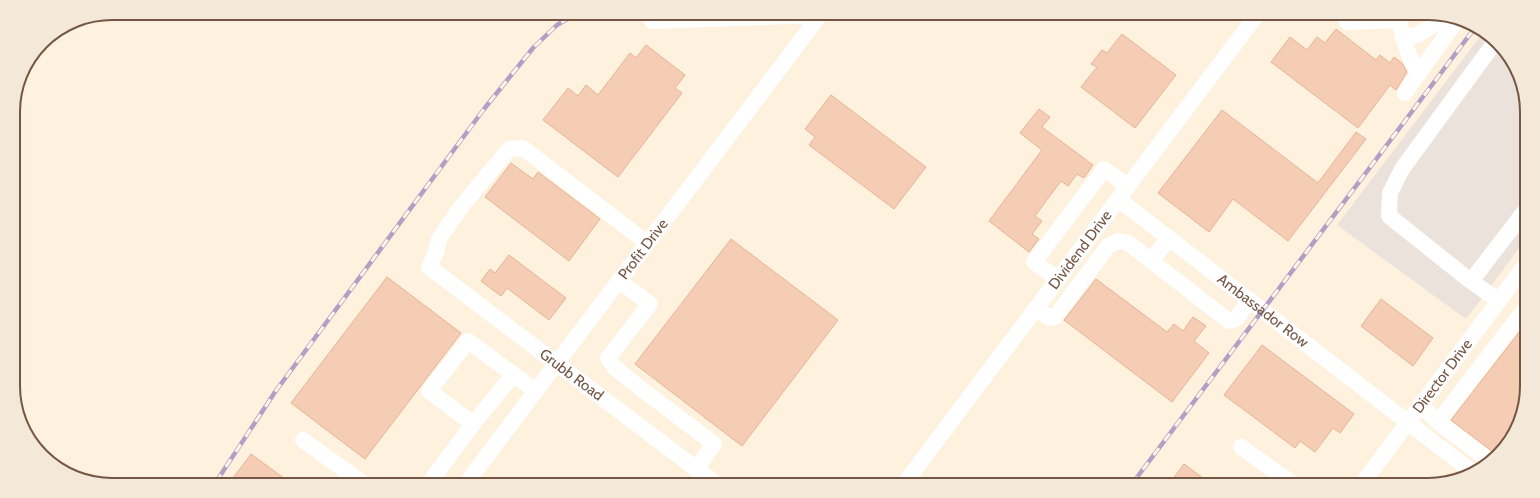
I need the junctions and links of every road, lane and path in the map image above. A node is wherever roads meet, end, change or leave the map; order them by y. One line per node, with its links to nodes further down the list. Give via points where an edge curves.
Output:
1 (680, 20): 6 (street)
2 (815, 20): 18 (street, Profit Drive)
3 (1253, 20): 14 (street, Dividend Drive)
4 (1372, 20): 8 (street)
5 (1398, 20): 10 (street)
6 (652, 21)
7 (1440, 21): 10 (street, via 1417,35)
8 (1347, 22)
9 (1454, 24): 12 (street)
10 (1402, 37): 12 (street)
11 (1492, 46): 24 (street, via 1402,169 1390,192 1389,216)
12 (1418, 74): 13 (street)
13 (1405, 94)
14 (1123, 193): 16 (street, Dividend Drive); 17 (street, Ambassador Row); 22 (street, Ambassador Row, via 1104,169 1034,262)
15 (1520, 217): 24 (street)
16 (1092, 234): 19 (street); 22 (street, Dividend Drive)
17 (1169, 238): 20 (street); 25 (street, Ambassador Row)
18 (647, 243): 23 (street, Profit Drive); 29 (street, Grubb Road, via 523,148 509,149 461,207 439,239 429,267)
19 (1108, 246): 20 (street, via 1118,241 1128,243); 27 (street, via 1055,317 1050,318)
20 (1152, 261): 25 (street, via 1230,321 1236,319)
21 (1520, 275): 26 (street, Director Drive)
22 (1058, 279): 27 (street, Dividend Drive)
23 (618, 281): 29 (street, Profit Drive); 39 (street, via 650,304 608,358 614,367 714,444)
24 (1471, 281): 26 (street)
25 (1250, 300): 33 (street, Ambassador Row)
26 (1499, 301): 32 (street, Director Drive)
27 (1036, 308): 45 (street, Dividend Drive)
28 (1520, 315): 34 (street)
29 (557, 364): 31 (street, Profit Drive); 39 (street, Grubb Road)
30 (513, 374): 31 (street); 35 (street); 35 (street, via 468,341 429,392)
31 (536, 391): 43 (street, Profit Drive)
32 (1420, 405): 33 (street, Director Drive); 34 (street)
33 (1408, 421): 40 (street, Ambassador Row); 47 (street, Director Drive)
34 (1438, 422): 38 (street)
35 (474, 424): 42 (street)
36 (303, 440): 41 (street)
37 (1242, 447): 46 (street)
38 (1485, 458)
39 (696, 469): 44 (street, Grubb Road)
40 (1468, 469)
41 (355, 478)
42 (433, 478)
43 (470, 478)
44 (708, 478)
45 (908, 478)
46 (1285, 478)
47 (1366, 478)

